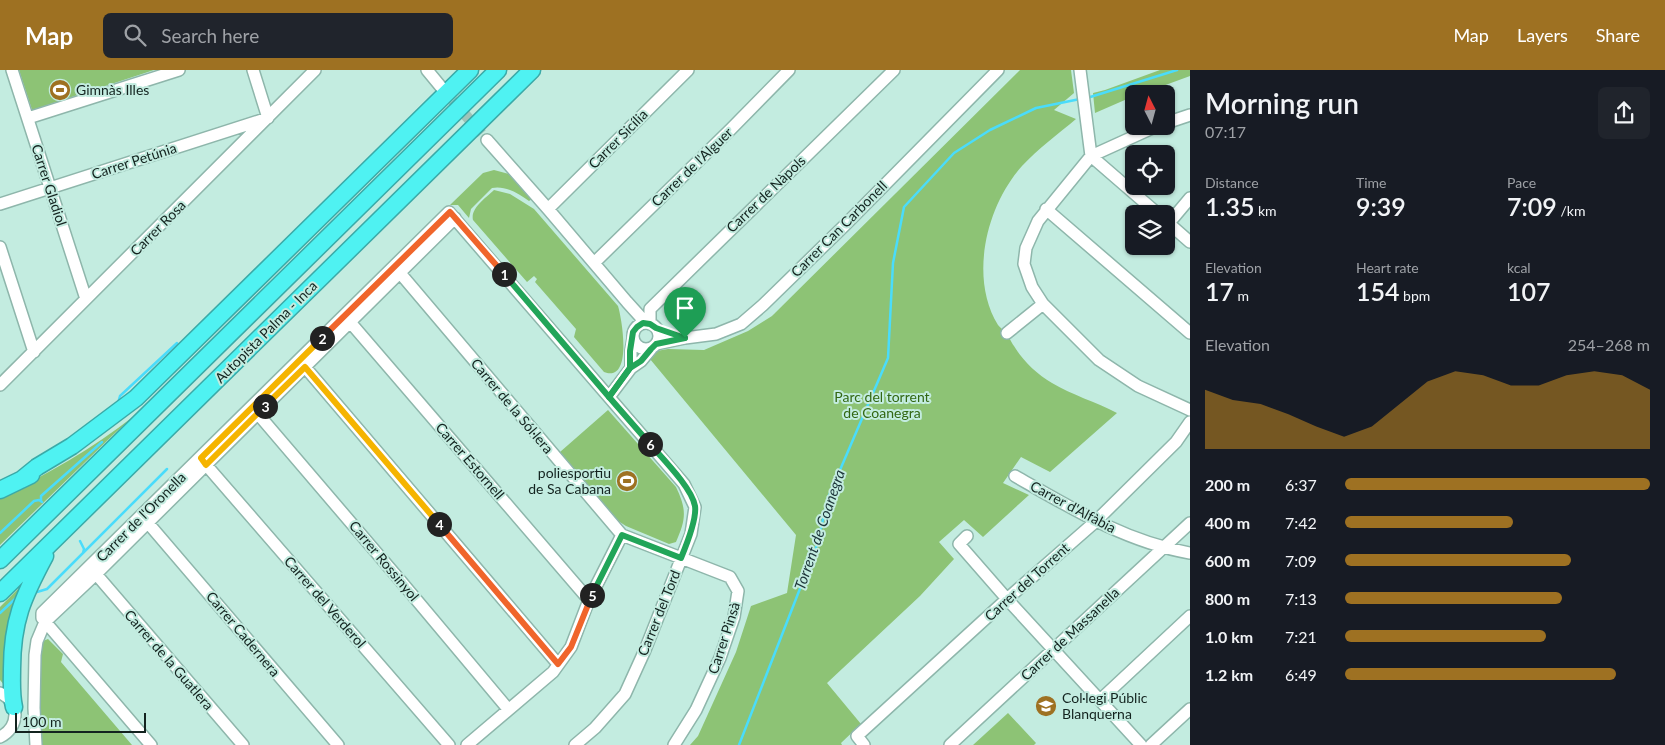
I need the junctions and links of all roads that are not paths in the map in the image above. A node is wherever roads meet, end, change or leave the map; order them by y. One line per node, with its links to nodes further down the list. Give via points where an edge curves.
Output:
1 (12, 70): 16 (street, Carrer Gladiol)
2 (179, 70): 16 (street)
3 (253, 70): 17 (street)
4 (315, 70): 17 (street, Carrer Rosa)
5 (427, 70): 14 (street)
6 (470, 70): 56 (highway, via 158,378 106,422)
7 (498, 70): 46 (highway, Autopista Palma - Inca)
8 (532, 70): 63 (highway, Autopista Palma - Inca)
9 (688, 70): 26 (street, Carrer Sicília)
10 (789, 70): 33 (street, Carrer de l'Alguer)
11 (894, 70): 39 (street, Carrer de Nàpols, via 650,309)
12 (998, 70): 43 (street, Carrer Can Carbonell, via 844,226 741,324 716,334)
13 (1080, 70): 21 (street)
14 (441, 87)
15 (1190, 115): 18 (street)
16 (28, 118): 22 (street, Carrer Gladiol)
17 (268, 118): 22 (street, Carrer Petúnia); 35 (street, Carrer Rosa)
18 (1175, 120)
19 (1137, 135): 21 (street)
20 (487, 140): 26 (street)
21 (1091, 156): 25 (street); 27 (street)
22 (50, 188): 24 (street, Carrer Petúnia); 35 (street, Carrer Gladiol)
23 (1190, 198): 28 (street)
24 (0, 204)
25 (1148, 205)
26 (548, 209): 33 (street)
27 (1046, 209): 37 (street, via 1031,232 1024,264 1032,287); 41 (street)
28 (1175, 214)
29 (456, 218): 34 (street, Carrer de l'Oronella); 50 (street, Carrer del Tord); 54 (street, Carrer de l'Oronella, via 450,212)
30 (1175, 228): 31 (street)
31 (1190, 242)
32 (0, 247): 45 (street)
33 (594, 263): 36 (street)
34 (400, 273): 38 (street, Carrer de l'Oronella); 61 (street, Carrer de la Sól·lera)
35 (86, 299): 45 (street, Carrer Rosa)
36 (627, 302): 39 (street); 42 (street)
37 (1043, 304): 40 (street); 51 (street, via 1113,370 1155,395)
38 (350, 322): 47 (street, Carrer de l'Oronella); 71 (street, Carrer Estornell)
39 (651, 325): 42 (street, via 640,325); 43 (street, Carrer Can Carbonell); 44 (street, via 659,334)
40 (1007, 333)
41 (1190, 333)
42 (633, 336): 44 (street, via 640,348); 48 (street)
43 (685, 338): 44 (street)
44 (654, 346): 48 (street)
45 (34, 352): 49 (street, Carrer Rosa)
46 (199, 364): 56 (highway, via 110,429 50,467); 67 (highway, Autopista Palma - Inca)
47 (305, 367): 52 (street, Carrer de l'Oronella); 75 (street)
48 (630, 368): 50 (street)
49 (0, 385)
50 (609, 397): 66 (street, Carrer del Tord, via 684,484 695,507 691,534)
51 (1190, 410)
52 (258, 414): 54 (street, Carrer de l'Oronella); 78 (street, Carrer Rossinyol)
53 (1190, 422): 58 (street, Carrer del Torrent, via 1176,442)
54 (204, 461): 59 (street, Carrer de l'Oronella); 73 (street, Carrer de l'Oronella, via 43,612 41,616); 86 (street, Carrer del Verderol)
55 (1015, 476): 58 (street, Carrer d'Alfàbia)
56 (20, 480): 57 (highway)
57 (0, 490)
58 (1095, 522): 64 (street, Carrer d'Alfàbia); 70 (street, Carrer del Torrent)
59 (148, 523): 68 (street, Carrer de l'Oronella); 85 (street, Carrer Cadernera)
60 (1190, 523): 64 (street, Carrer de Massanella)
61 (622, 535): 66 (street, Carrer de la Sól·lera); 71 (street)
62 (967, 536): 70 (street, via 959,544)
63 (54, 540): 69 (highway, Autopista Palma - Inca); 76 (highway, via 29,587 16,624 12,694)
64 (1163, 548): 65 (street, Carrer d'Alfàbia); 74 (street, Carrer de Massanella)
65 (1190, 553)
66 (681, 558): 88 (street, Carrer del Tord, via 625,694); 89 (street, Carrer Pinsà, via 730,577 738,591 734,617 720,658 696,710)
67 (0, 560)
68 (96, 574): 73 (street, Carrer de l'Oronella); 84 (street, Carrer de la Guatlera)
69 (0, 594)
70 (1007, 599): 74 (street); 81 (street, Carrer del Torrent)
71 (589, 600): 75 (street, via 571,647)
72 (1190, 616): 77 (street)
73 (45, 622): 82 (street, via 35,656); 83 (street)
74 (1054, 649): 77 (street); 90 (street, Carrer de Massanella)
75 (558, 664): 78 (street, via 553,672)
76 (5, 696): 80 (street, via 15,717 14,726)
77 (1100, 700): 91 (street)
78 (508, 709): 87 (street)
79 (1190, 709): 92 (street)
80 (5, 740)
81 (860, 741)
82 (36, 745)
83 (151, 745)
84 (243, 745)
85 (338, 745)
86 (449, 745)
87 (467, 745)
88 (575, 745)
89 (674, 745)
90 (950, 745)
91 (1142, 745)
92 (1151, 745)

